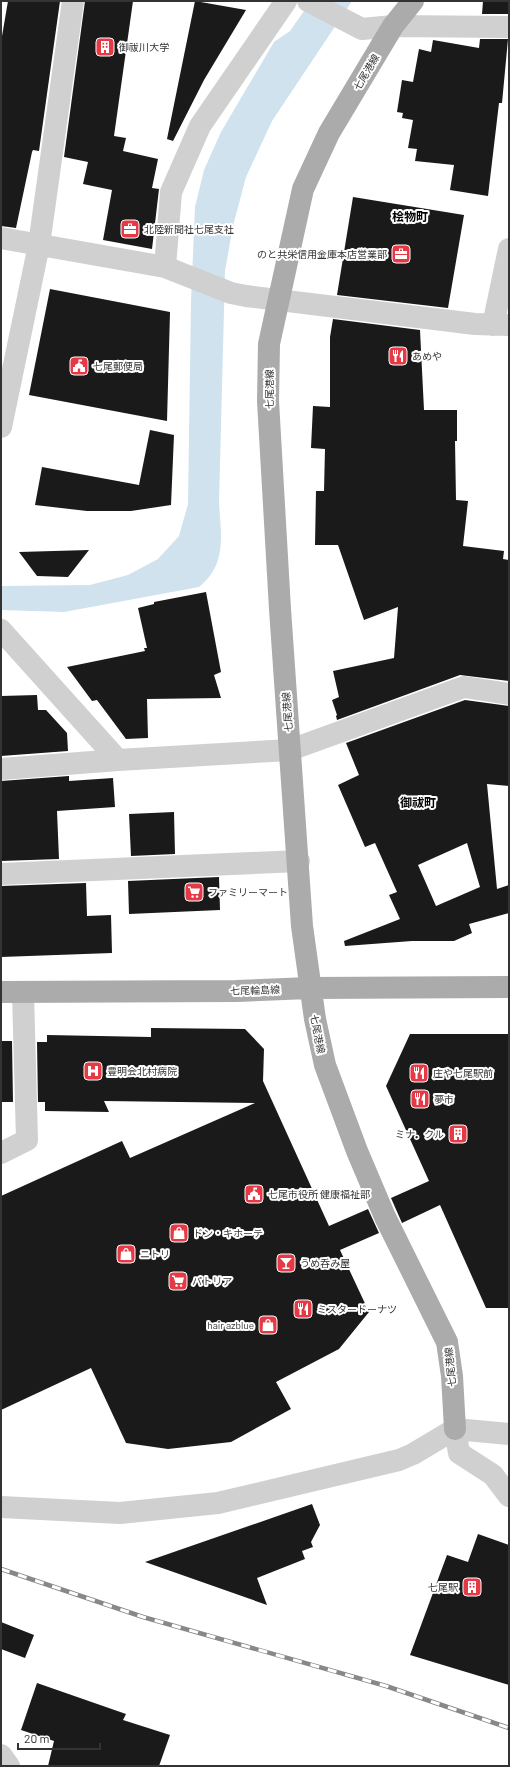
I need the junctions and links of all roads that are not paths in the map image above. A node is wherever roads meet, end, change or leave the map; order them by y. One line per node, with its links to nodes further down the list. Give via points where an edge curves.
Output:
1 (73, 1): 8 (street)
2 (286, 1): 10 (street, via 200,126 171,192)
3 (308, 1): 5 (street, via 362,29)
4 (413, 1): 5 (main road, 七尾港線)
5 (394, 26): 6 (street); 11 (main road, 七尾港線, via 329,133 303,189)
6 (509, 27)
7 (1, 238): 8 (street)
8 (39, 246): 10 (street); 13 (street)
9 (509, 249): 12 (street)
10 (174, 271): 11 (street, via 231,293)
11 (278, 300): 12 (street); 16 (main road, 七尾港線, via 269,344 268,402)
12 (501, 325)
13 (1, 427)
14 (2, 630): 17 (street)
15 (509, 694): 16 (street, via 464,687)
16 (290, 750): 17 (street); 19 (main road, 七尾港線)
17 (118, 760): 18 (street)
18 (1, 769)
19 (299, 861): 20 (street); 22 (main road, 七尾港線, via 302,926)
20 (1, 874)
21 (509, 987): 22 (main road, 七尾輪島線)
22 (310, 988): 24 (main road, 七尾輪島線); 26 (main road, 七尾港線, via 320,1050 335,1093 385,1216 447,1342)
23 (1, 992): 24 (main road, 七尾輪島線)
24 (23, 993): 25 (street, via 27,1140)
25 (1, 1153)
26 (455, 1429): 27 (street); 28 (street, via 459,1453 494,1475); 29 (street, via 399,1460 218,1503 120,1513)
27 (509, 1434)
28 (509, 1496)
29 (1, 1507)
30 (1, 1755): 31 (street)
31 (10, 1766)

